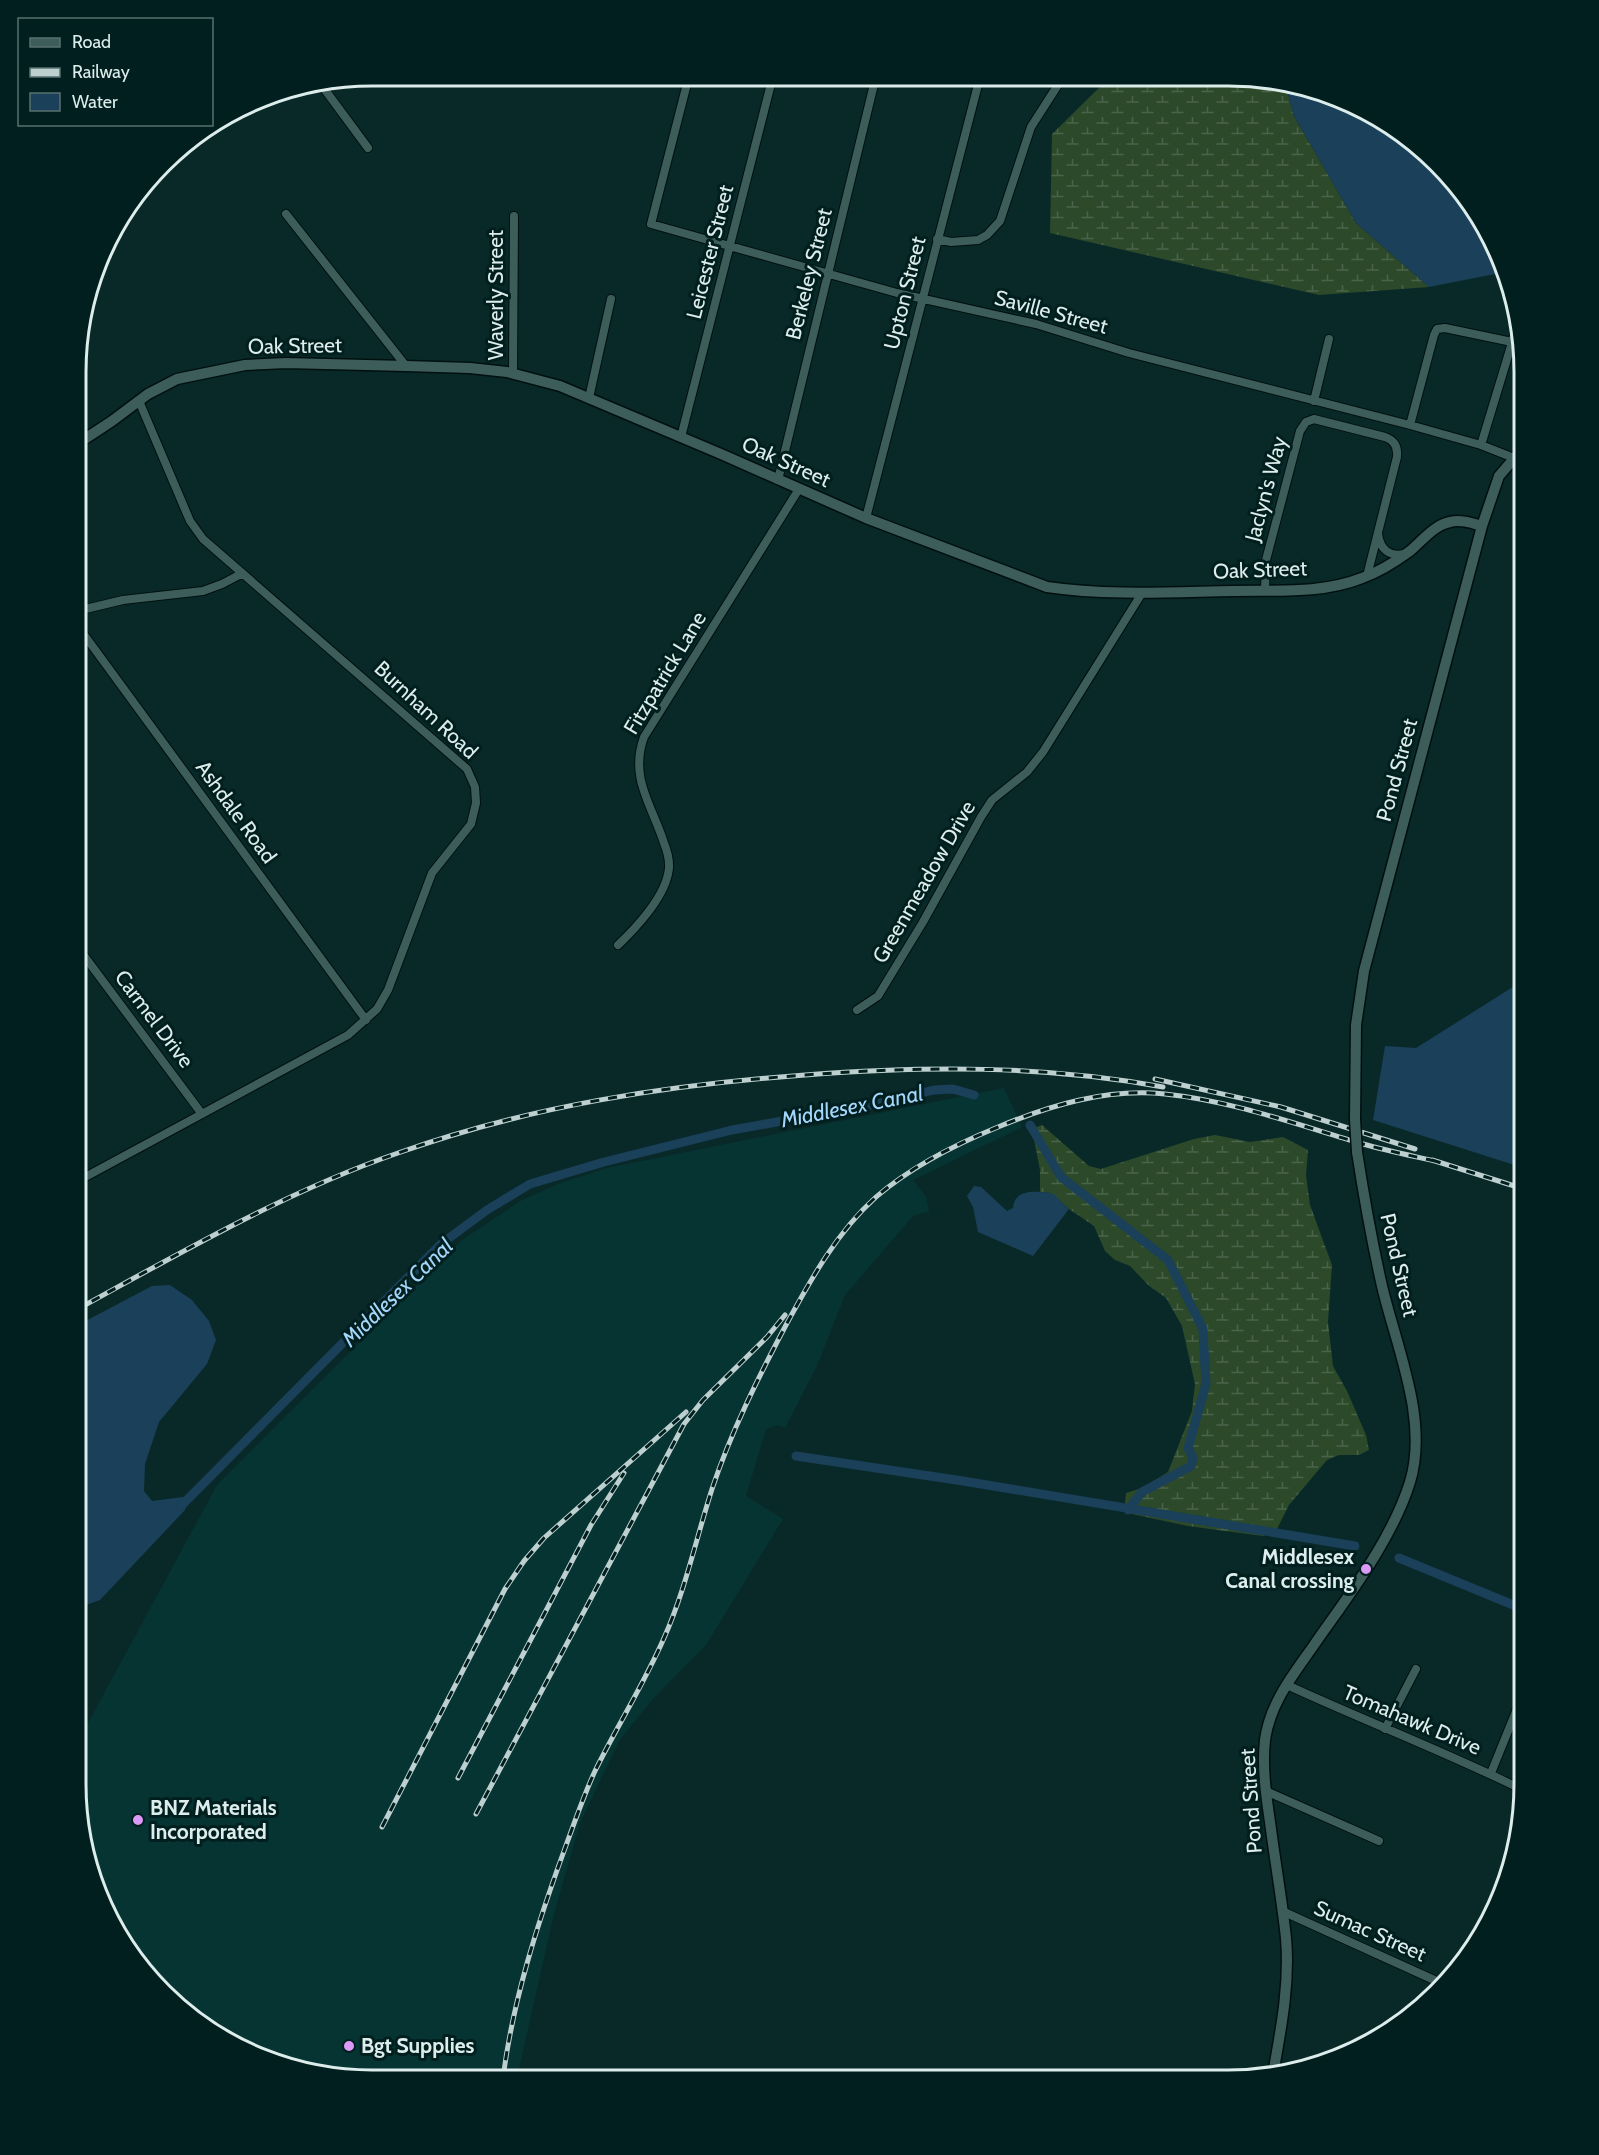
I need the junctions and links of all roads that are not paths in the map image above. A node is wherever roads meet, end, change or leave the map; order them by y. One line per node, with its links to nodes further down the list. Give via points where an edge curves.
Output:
1 (686, 86): 11 (street, Saville Street, via 651,224)
2 (770, 86): 11 (street, Leicester Street)
3 (874, 86): 12 (street, Berkeley Street)
4 (978, 86): 10 (street, Upton Street)
5 (1057, 86): 10 (street, via 1032,127 1000,221 978,240 951,242)
6 (325, 89): 7 (street)
7 (368, 148)
8 (286, 214): 17 (street)
9 (514, 216): 18 (street, Waverly Street)
10 (937, 238): 13 (street, Upton Street)
11 (730, 246): 12 (street, Saville Street); 23 (street, Leicester Street)
12 (828, 273): 13 (street, Saville Street); 27 (street, Berkeley Street)
13 (922, 298): 21 (street, Saville Street, via 1036,324); 29 (street, Upton Street)
14 (611, 299): 19 (street)
15 (1329, 339): 21 (street)
16 (1512, 342): 22 (street, via 1445,328 1437,330); 25 (street)
17 (406, 366): 18 (street, Oak Street); 20 (street, Oak Street, via 245,365 177,380)
18 (513, 374): 19 (street, Oak Street)
19 (589, 398): 23 (street, Oak Street)
20 (139, 401): 24 (street, Oak Street); 33 (street, Burnham Road, via 190,521 203,539)
21 (1314, 401): 22 (street, Saville Street)
22 (1410, 425): 25 (street, Saville Street)
23 (681, 436): 27 (street, Oak Street)
24 (86, 438)
25 (1481, 445): 26 (street, Saville Street)
26 (1514, 458): 30 (street, Pond Street, via 1499,476)
27 (778, 480): 28 (street, Oak Street)
28 (799, 489): 29 (street, Oak Street); 39 (street, Fitzpatrick Lane, via 644,737 639,750 639,778 669,858 668,875 653,904)
29 (866, 518): 36 (street, Oak Street, via 1047,587)
30 (1482, 526): 32 (street, Oak Street, via 1447,522); 46 (street, Pond Street, bridge, via 1364,971 1356,1025 1358,1152 1377,1262 1406,1374 1416,1433 1415,1459 1402,1503 1374,1558)
31 (1378, 532): 32 (street, via 1386,551); 34 (street); 35 (street, Jaclyn's Way, via 1397,455 1395,444 1385,437 1311,419 1300,431 1267,555)
32 (1407, 553): 34 (street, Oak Street)
33 (241, 574): 37 (street, via 203,591 123,600); 42 (street, Burnham Road, via 442,746 467,769 475,787 471,824 432,873 388,990 378,1009)
34 (1367, 576): 35 (street, Oak Street, via 1325,587)
35 (1265, 590): 36 (street, Oak Street)
36 (1142, 593): 41 (street, Greenmeadow Drive, via 1043,752 1027,772 992,800 878,996)
37 (86, 609)
38 (86, 638): 42 (street, Ashdale Road)
39 (618, 945)
40 (86, 958): 43 (street, Carmel Drive)
41 (856, 1010)
42 (366, 1020): 43 (street, Burnham Road, via 348,1035)
43 (202, 1114): 44 (street, Burnham Road)
44 (86, 1177)
45 (1416, 1669): 48 (street)
46 (1287, 1684): 48 (street, Tomahawk Drive); 51 (street, Pond Street, via 1269,1721 1264,1763)
47 (1514, 1716): 49 (street)
48 (1385, 1729): 49 (street, Tomahawk Drive)
49 (1491, 1773): 50 (street, Tomahawk Drive)
50 (1514, 1785)
51 (1266, 1791): 52 (street); 53 (street, Pond Street)
52 (1378, 1841)
53 (1282, 1911): 54 (street, Sumac Street); 55 (street, Pond Street, via 1287,1964)
54 (1435, 1980)
55 (1275, 2065)

